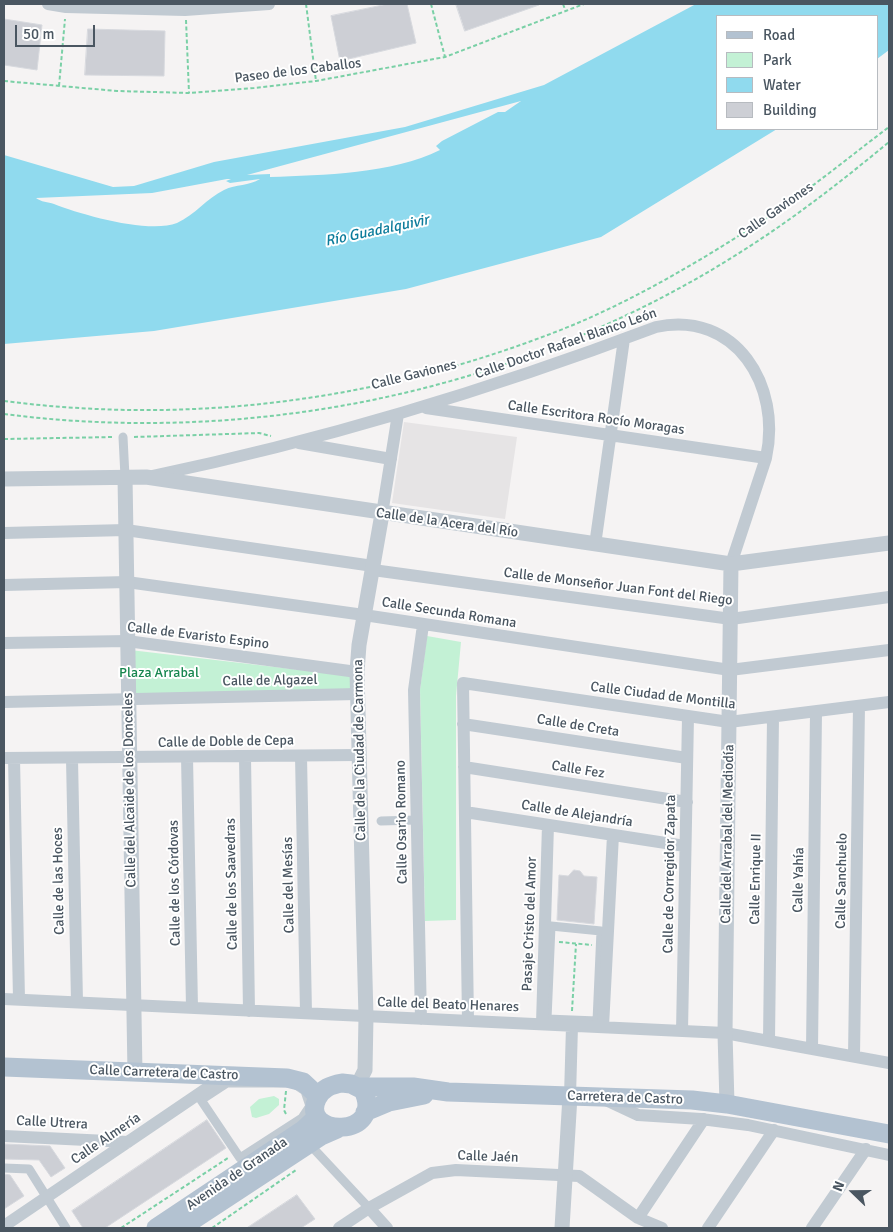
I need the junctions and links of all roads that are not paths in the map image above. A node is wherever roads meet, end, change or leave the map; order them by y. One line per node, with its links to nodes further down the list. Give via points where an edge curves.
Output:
1 (48, 4): 3 (street)
2 (269, 4): 4 (street)
3 (66, 5): 4 (street)
4 (185, 7)
5 (624, 339): 6 (street, Calle Doctor Rafael Blanco León); 8 (street); 11 (street, Calle Doctor Rafael Blanco León, via 674,324 708,328 729,340 753,368 766,397 770,430)
6 (421, 408): 7 (street, Calle Doctor Rafael Blanco León); 8 (street, Calle Escritora Rocío Moragas)
7 (398, 414): 10 (street, Calle Doctor Rafael Blanco León); 12 (street, Calle de la Ciudad de Carmona)
8 (611, 435): 11 (street, Calle Escritora Rocío Moragas); 22 (street)
9 (123, 437): 14 (street)
10 (294, 442): 12 (street); 13 (street, Calle Doctor Rafael Blanco León)
11 (766, 458): 23 (street, Calle Doctor Rafael Blanco León)
12 (391, 459): 18 (street, Calle de la Ciudad de Carmona)
13 (206, 465): 15 (street, Calle Doctor Rafael Blanco León); 17 (street)
14 (125, 476): 15 (street, Calle de la Acera del Río); 16 (street, Calle de la Acera del Río); 19 (street, Calle del Alcaide de los Donceles)
15 (146, 477): 17 (street, Calle de la Acera del Río)
16 (4, 479)
17 (207, 487): 18 (street, Calle de la Acera del Río)
18 (382, 514): 22 (street, Calle de la Acera del Río); 24 (street, Calle de la Ciudad de Carmona)
19 (126, 530): 20 (street, Calle de Monseñor Juan Font del Riego); 24 (street, Calle de Monseñor Juan Font del Riego); 25 (street, Calle del Alcaide de los Donceles)
20 (4, 533)
21 (889, 543): 23 (street, Calle de la Acera del Río)
22 (595, 545): 23 (street, Calle de la Acera del Río)
23 (731, 564): 29 (street, Calle del Arrabal del Mediodía)
24 (373, 568): 28 (street, Calle de la Ciudad de Carmona); 29 (street, Calle de Monseñor Juan Font del Riego)
25 (127, 582): 26 (street, Calle Secunda Romana); 28 (street, Calle Secunda Romana); 31 (street, Calle del Alcaide de los Donceles)
26 (4, 585)
27 (889, 597): 29 (street, Calle de Monseñor Juan Font del Riego)
28 (364, 614): 30 (street, Calle Secunda Romana); 35 (street, Calle de la Ciudad de Carmona)
29 (731, 618): 34 (street, Calle del Arrabal del Mediodía)
30 (422, 624): 34 (street, Calle Secunda Romana); 57 (street, Calle Osario Romano, via 414,690)
31 (127, 641): 32 (street, Calle de Evaristo Espino); 35 (street, Calle de Evaristo Espino); 37 (street, Calle del Alcaide de los Donceles)
32 (4, 643)
33 (889, 650): 34 (street, Calle Secunda Romana)
34 (730, 670): 44 (street, Calle del Arrabal del Mediodía)
35 (357, 672): 36 (street, Calle de la Ciudad de Carmona)
36 (357, 694): 37 (street, Calle de Algazel); 46 (street, Calle de la Ciudad de Carmona)
37 (128, 698): 38 (street, Calle de Algazel); 51 (street, Calle del Alcaide de los Donceles)
38 (4, 702)
39 (889, 702): 40 (street, Calle Ciudad de Montilla)
40 (860, 706): 41 (street, Calle Ciudad de Montilla); 79 (street, Calle Sanchuelo)
41 (816, 712): 43 (street, Calle Ciudad de Montilla); 78 (street, Calle Yahía)
42 (688, 717): 44 (street, Calle Ciudad de Montilla); 45 (street, Calle Ciudad de Montilla, via 463,682); 52 (street, Calle de Corregidor Zapata)
43 (773, 718): 44 (street, Calle Ciudad de Montilla); 77 (street, Calle Enrique II)
44 (729, 722): 76 (street, Calle del Arrabal del Mediodía)
45 (463, 724): 52 (street, Calle de Creta); 54 (street)
46 (358, 755): 48 (street, Calle de Doble de Cepa); 69 (street, Calle de la Ciudad de Carmona)
47 (244, 756): 48 (street, Calle de Doble de Cepa); 49 (street, Calle de Doble de Cepa); 67 (street, Calle de los Saavedras)
48 (301, 756): 68 (street, Calle del Mesías)
49 (188, 757): 51 (street, Calle de Doble de Cepa); 66 (street, Calle de los Córdovas)
50 (9, 758): 53 (street, Calle de Doble de Cepa); 63 (street)
51 (130, 758): 53 (street, Calle de Doble de Cepa); 65 (street, Calle del Alcaide de los Donceles)
52 (687, 758): 55 (street, Calle de Corregidor Zapata)
53 (72, 759): 64 (street, Calle de las Hoces)
54 (464, 767): 55 (street, Calle Fez); 56 (street)
55 (687, 802): 61 (street, Calle de Corregidor Zapata)
56 (465, 812): 59 (street, Calle de Alejandría); 71 (street)
57 (417, 820): 58 (street); 70 (street, Calle Osario Romano)
58 (381, 821)
59 (548, 825): 60 (street, Calle de Alejandría); 72 (street, Pasaje Cristo del Amor)
60 (613, 835): 61 (street, Calle de Alejandría); 74 (street)
61 (685, 846): 75 (street, Calle de Corregidor Zapata)
62 (4, 999): 63 (street, Calle del Beato Henares)
63 (20, 999): 64 (street, Calle del Beato Henares)
64 (77, 1002): 65 (street, Calle del Beato Henares)
65 (134, 1004): 66 (street, Calle del Beato Henares); 82 (street, Calle del Alcaide de los Donceles)
66 (192, 1007): 67 (street, Calle del Beato Henares)
67 (249, 1011): 68 (street, Calle del Beato Henares)
68 (306, 1013): 69 (street, Calle del Beato Henares)
69 (366, 1017): 70 (street, Calle del Beato Henares); 84 (street, Calle de la Ciudad de Carmona, via 365,1070)
70 (421, 1019): 71 (street, Calle del Beato Henares)
71 (468, 1021): 72 (street, Calle del Beato Henares)
72 (542, 1023): 73 (street, Calle del Beato Henares)
73 (572, 1023): 73 (street, via 597,1021 601,931 551,926 547,1019); 74 (street, Calle del Beato Henares); 87 (street)
74 (604, 1027): 75 (street, Calle del Beato Henares)
75 (682, 1031): 76 (street, Calle del Beato Henares)
76 (726, 1033): 77 (street, Calle del Beato Henares); 89 (street, Calle del Arrabal del Mediodía)
77 (769, 1040): 78 (street, Calle del Beato Henares)
78 (812, 1049): 79 (street, Calle del Beato Henares)
79 (854, 1056): 80 (street, Calle del Beato Henares)
80 (889, 1063)
81 (4, 1067): 82 (main road, Calle Carretera de Castro)
82 (135, 1073): 83 (main road, Calle Carretera de Castro)
83 (225, 1076): 86 (main road, Calle Carretera de Castro, via 286,1078 303,1082); 97 (street, Calle Almería)
84 (358, 1087): 85 (main road, Carretera de Castro, via 414,1087); 86 (main road, via 334,1084); 90 (main road, via 366,1096)
85 (448, 1092): 87 (main road, Carretera de Castro); 90 (main road, via 406,1098)
86 (318, 1096): 91 (main road)
87 (570, 1096): 88 (main road, Carretera de Castro); 103 (street)
88 (600, 1097): 89 (main road, Carretera de Castro); 92 (street, via 638,1115)
89 (727, 1104): 95 (main road, Carretera de Castro)
90 (365, 1112): 93 (main road, via 350,1127)
91 (317, 1116): 93 (main road, via 324,1124); 109 (main road, Avenida de Granada, via 302,1130)
92 (704, 1119): 94 (street); 106 (street)
93 (337, 1129): 110 (main road, Avenida de Granada, via 321,1136)
94 (774, 1130): 99 (street); 115 (street)
95 (889, 1134)
96 (4, 1136): 97 (street, Calle Utrera)
97 (128, 1142): 104 (street, Calle Almería)
98 (314, 1148): 105 (street)
99 (866, 1149): 101 (street); 116 (street)
100 (236, 1152): 100 (street, via 240,1158 307,1113 309,1097 305,1091 286,1083 227,1083 201,1100)
101 (889, 1155)
102 (4, 1168): 104 (street, via 29,1169)
103 (564, 1175): 105 (street, Calle Jaén, via 456,1170 432,1173); 106 (street, Calle Jaén, via 579,1176); 113 (street)
104 (48, 1197): 107 (street, Calle Almería); 108 (street)
105 (369, 1208): 111 (street, Calle Jaén); 112 (street)
106 (638, 1218): 114 (street, Calle Jaén)
107 (4, 1226)
108 (66, 1228)
109 (156, 1228)
110 (180, 1228)
111 (339, 1228)
112 (387, 1228)
113 (562, 1228)
114 (662, 1228)
115 (708, 1228)
116 (812, 1228)

